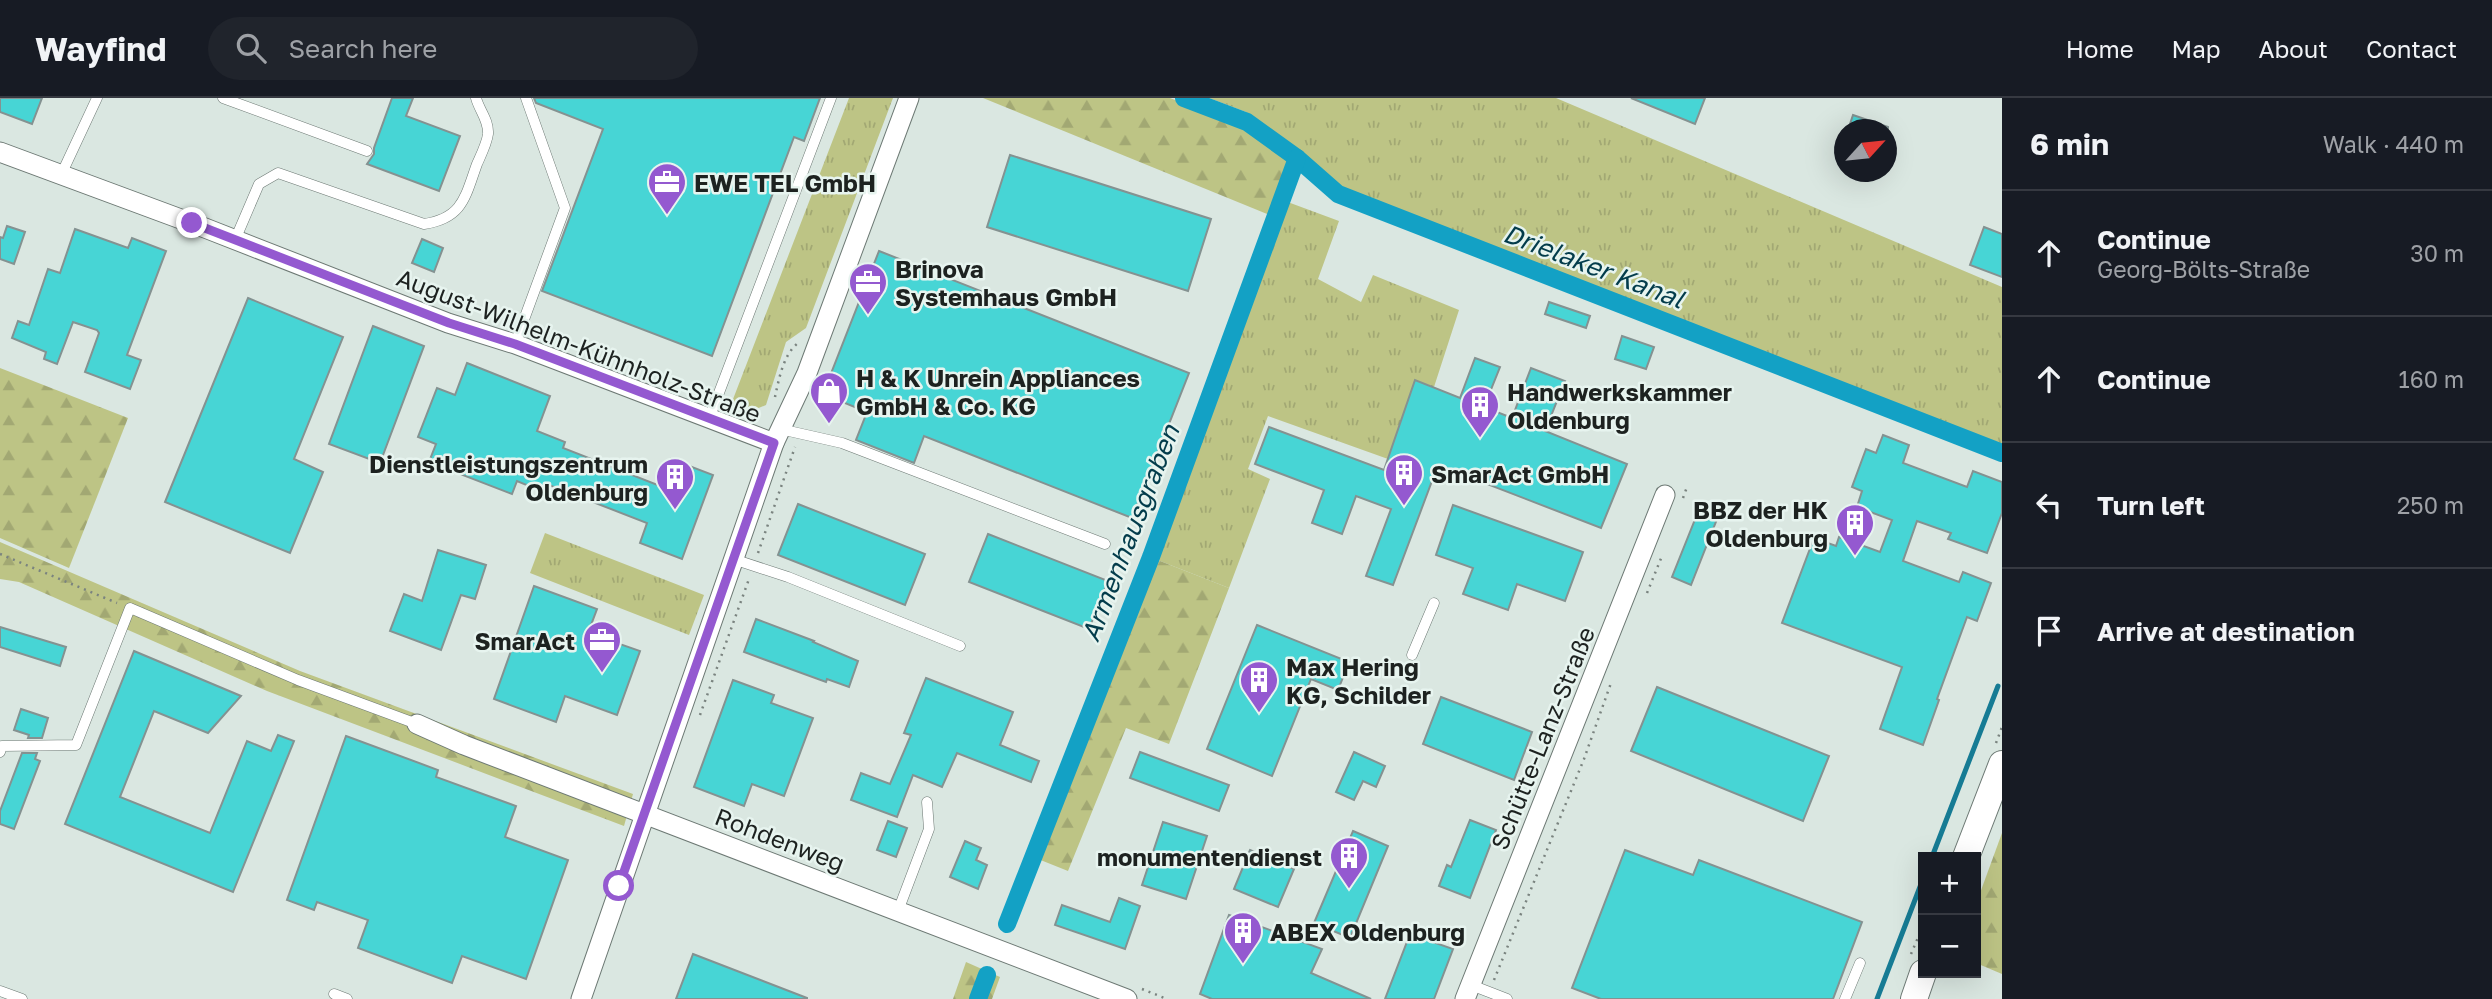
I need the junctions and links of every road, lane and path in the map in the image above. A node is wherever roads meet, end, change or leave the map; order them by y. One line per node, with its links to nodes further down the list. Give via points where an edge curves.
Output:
1 (97, 98): 9 (lane)
2 (223, 98): 7 (lane)
3 (476, 98): 10 (lane, via 488,134 462,206 451,216 424,224 278,173 258,184)
4 (526, 98): 11 (lane, via 565,208)
5 (831, 98): 12 (lane)
6 (909, 98): 14 (street, via 807,373)
7 (367, 151)
8 (0, 152): 9 (street, August-Wilhelm-Kühnholz-Straße)
9 (61, 175): 10 (street, August-Wilhelm-Kühnholz-Straße)
10 (235, 240): 11 (street, August-Wilhelm-Kühnholz-Straße)
11 (515, 344): 12 (street, August-Wilhelm-Kühnholz-Straße)
12 (709, 419): 14 (street, August-Wilhelm-Kühnholz-Straße)
13 (799, 435): 14 (lane); 17 (lane, via 842,443); 21 (path)
14 (776, 436): 20 (street, August-Wilhelm-Kühnholz-Straße)
15 (1687, 487): 16 (path)
16 (1674, 497): 40 (street, Schütte-Lanz-Straße)
17 (1105, 544)
18 (1664, 550): 22 (path)
19 (0, 554): 24 (path)
20 (733, 559): 21 (lane); 33 (street, August-Wilhelm-Kühnholz-Straße)
21 (754, 565): 25 (lane); 28 (path)
22 (1645, 598)
23 (1434, 603): 26 (lane)
24 (130, 608): 29 (lane); 30 (lane, via 76,745 2,746)
25 (960, 646)
26 (1412, 656)
27 (1612, 682): 40 (path, via 1584,759)
28 (699, 718)
29 (417, 724): 33 (street, Rohdenweg)
30 (0, 752)
31 (2002, 764): 34 (main road)
32 (927, 802): 35 (lane, via 929,829)
33 (644, 814): 35 (street, Rohdenweg); 44 (street, August-Wilhelm-Kühnholz-Straße)
34 (1968, 852)
35 (898, 911): 39 (street, Rohdenweg)
36 (1860, 963): 47 (lane)
37 (1921, 978): 48 (main road)
38 (0, 991): 42 (lane)
39 (1130, 992): 45 (path)
40 (1475, 992): 46 (lane)
41 (334, 995): 43 (lane)
42 (22, 999)
43 (347, 999)
44 (581, 999)
45 (1167, 999)
46 (1507, 999)
47 (1845, 999)
48 (1914, 999)

